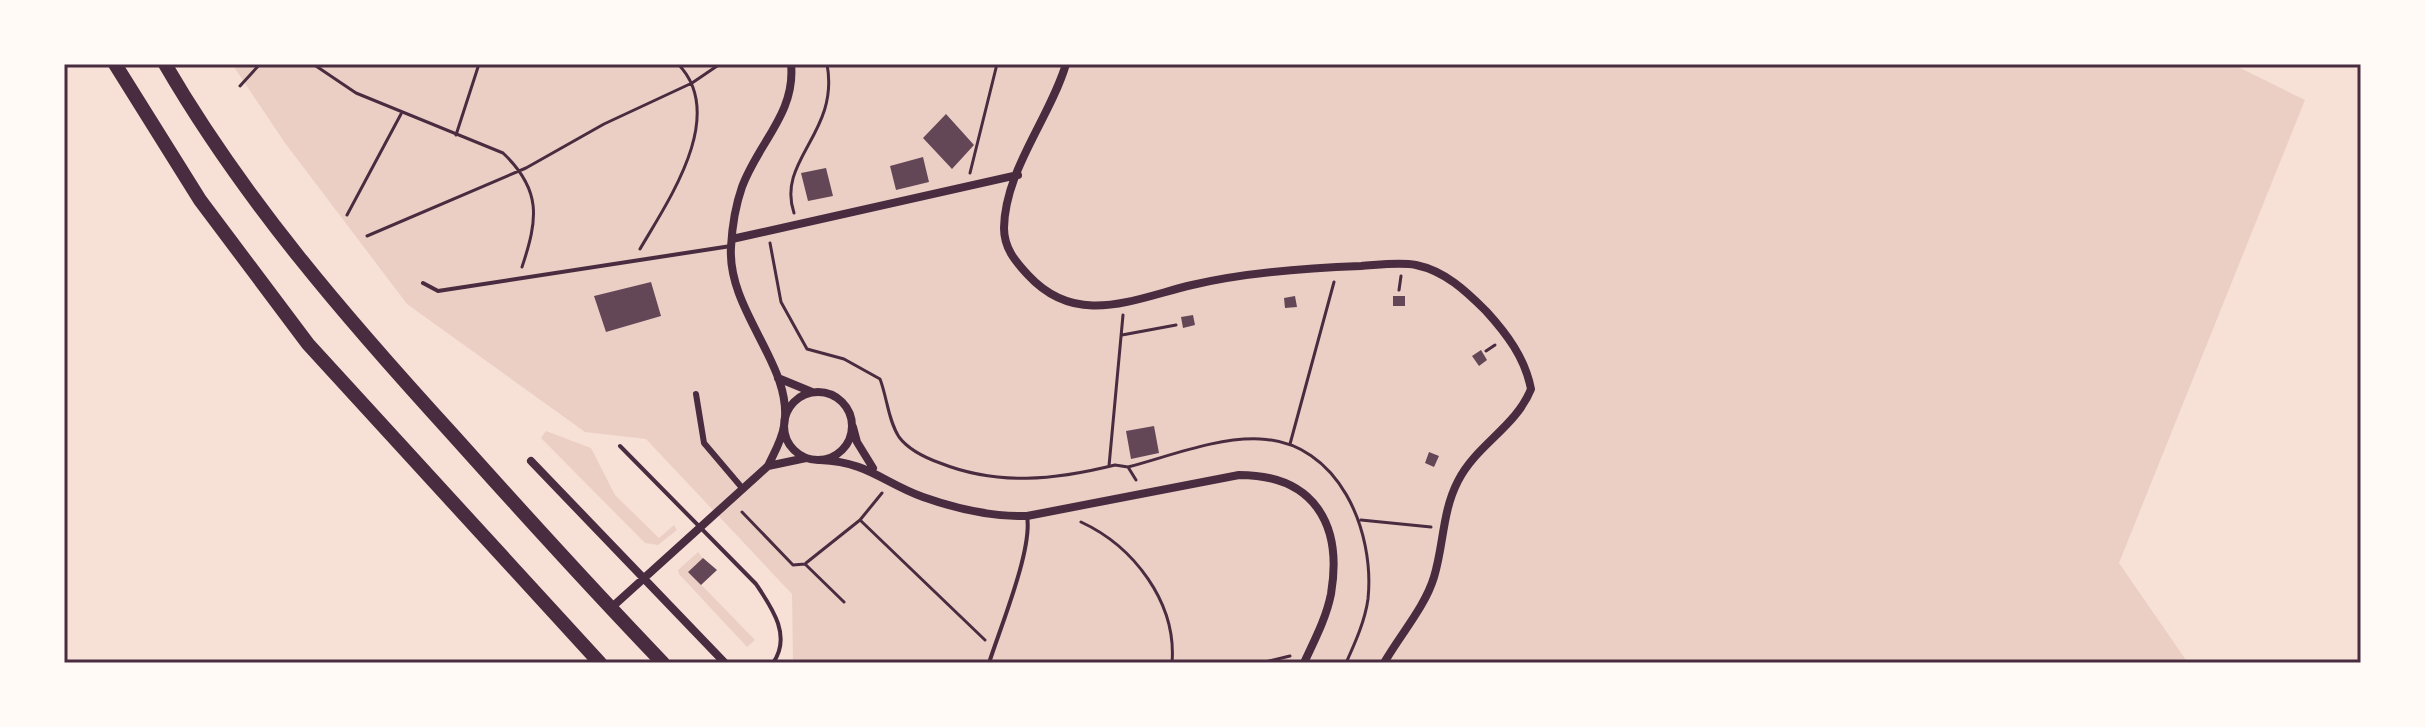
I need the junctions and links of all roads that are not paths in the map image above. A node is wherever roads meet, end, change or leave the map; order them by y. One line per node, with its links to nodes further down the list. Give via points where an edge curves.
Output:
1 (115, 64): 24 (main road, via 200,200 300,333)
2 (165, 64): 23 (main road, via 194,112 349,322)
3 (791, 64): 6 (street, via 793,83 785,109 743,186)
4 (1066, 64): 5 (street)
5 (1018, 175): 6 (street); 30 (street, via 1007,201 1004,231 1010,257 1059,299 1102,308 1192,285 1296,270 1415,265 1460,285 1500,327 1518,353 1531,389 1523,409 1460,477 1445,511 1435,575)
6 (731, 242): 7 (lane, via 438,291); 8 (street, via 733,277 743,310)
7 (423, 283)
8 (777, 378): 9 (street); 12 (street)
9 (812, 392): 11 (street, via 835,396); 12 (street, via 793,404)
10 (696, 394): 19 (street, via 704,443)
11 (852, 423): 15 (street, via 847,444); 18 (street)
12 (785, 424): 14 (street, via 791,446); 17 (street)
13 (620, 446): 21 (lane)
14 (809, 458): 15 (street); 17 (street)
15 (820, 460): 18 (street)
16 (531, 461): 22 (street)
17 (768, 466): 19 (street)
18 (876, 472): 20 (street, via 921,496 966,510)
19 (743, 489): 21 (street)
20 (1027, 516): 28 (lane, via 1024,551); 29 (street, via 1239,475 1287,482 1308,494 1332,551 1331,595)
21 (700, 528): 22 (street); 27 (lane, via 756,584 774,610 781,645)
22 (645, 579): 23 (street); 26 (street)
23 (611, 608): 25 (main road)
24 (600, 663)
25 (663, 663)
26 (725, 663)
27 (773, 663)
28 (989, 663)
29 (1304, 663)
30 (1384, 663)

